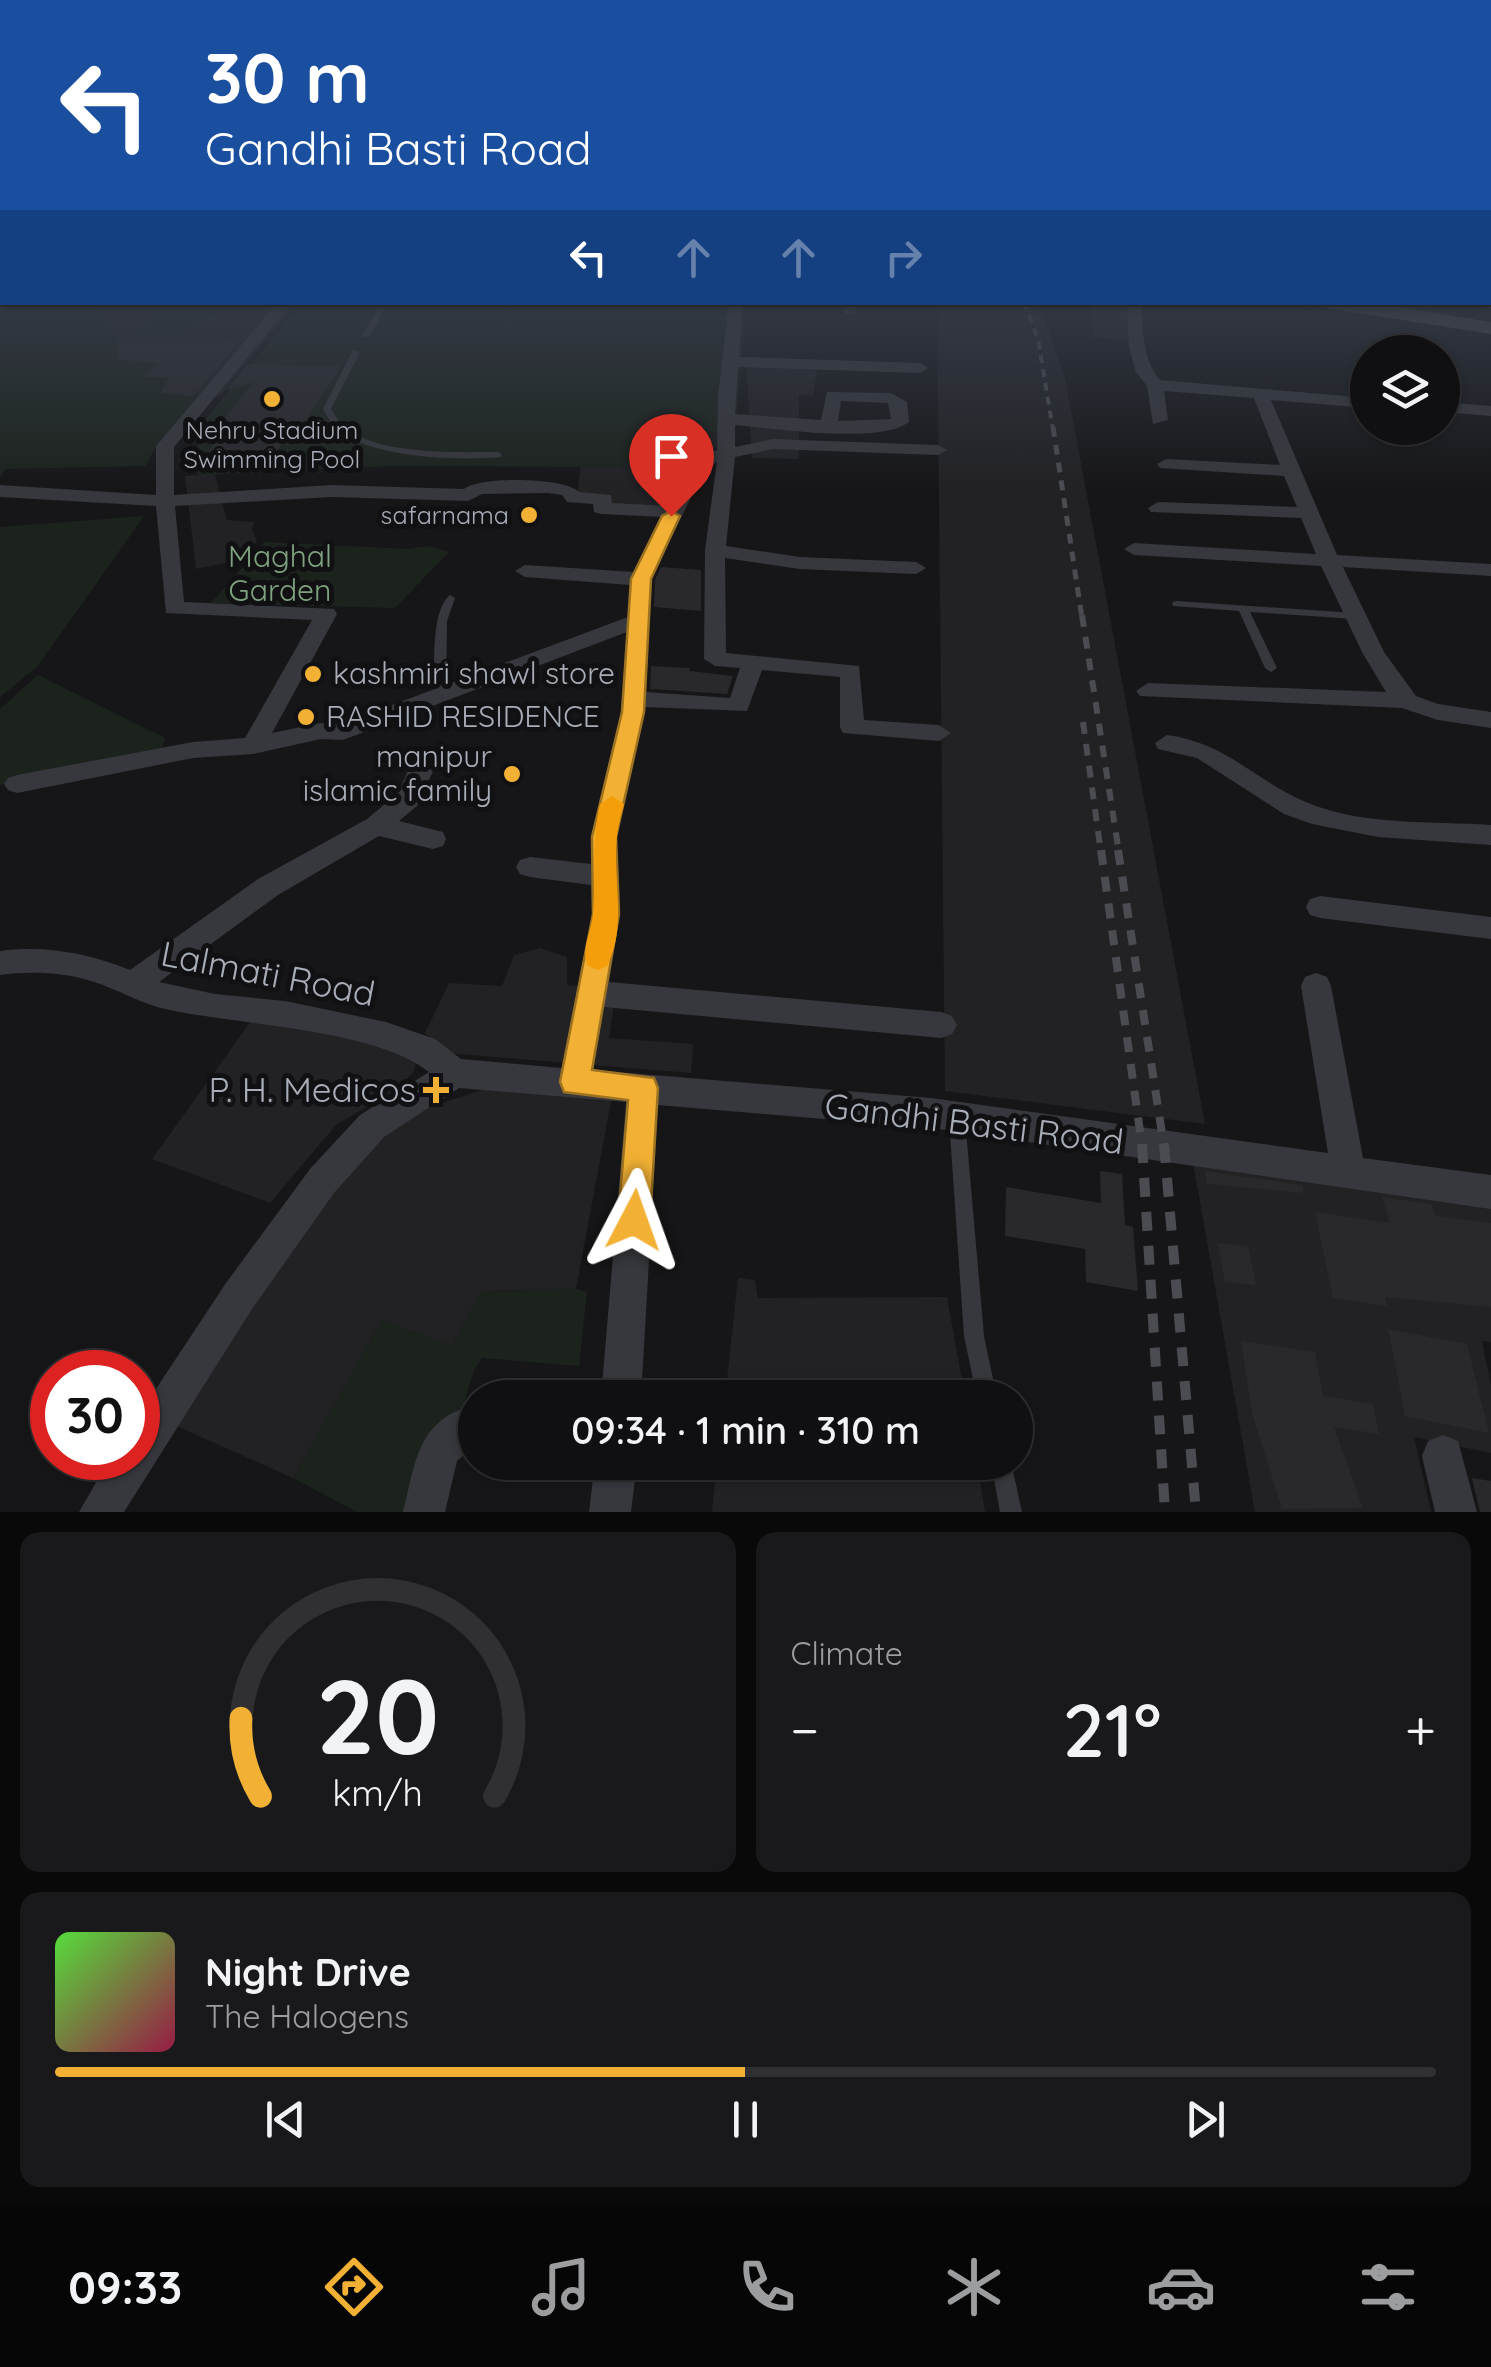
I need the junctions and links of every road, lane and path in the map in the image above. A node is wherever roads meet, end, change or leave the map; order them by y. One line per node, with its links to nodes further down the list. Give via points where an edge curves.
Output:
1 (247, 349): 21 (street, via 165,446)
2 (732, 349): 5 (street)
3 (1137, 349): 7 (street)
4 (356, 352): 17 (lane, via 327,408 332,422 359,440 408,452)
5 (731, 362): 6 (street); 12 (street)
6 (920, 368)
7 (1155, 385): 8 (street); 13 (street)
8 (1261, 396): 9 (street); 19 (street)
9 (1350, 402)
10 (1460, 409): 11 (street)
11 (1491, 411)
12 (727, 420): 14 (street); 16 (street)
13 (1158, 420)
14 (829, 424)
15 (938, 450): 16 (street, via 774,444)
16 (726, 452): 23 (street, via 694,472); 26 (street)
17 (498, 455)
18 (1166, 464): 19 (street)
19 (1292, 471): 24 (street)
20 (0, 491): 21 (street)
21 (165, 502): 23 (street, via 548,487 574,498 604,499 601,508); 46 (street, via 174,608 326,614)
22 (1158, 508): 24 (street)
23 (673, 512): 31 (street)
24 (1310, 514): 27 (street)
25 (1134, 549): 27 (street)
26 (715, 550): 28 (street, via 800,563); 37 (street, via 715,660)
27 (1330, 559): 29 (street); 35 (street)
28 (916, 568)
29 (1491, 570)
30 (525, 571): 31 (street)
31 (641, 579): 36 (street)
32 (450, 598): 40 (lane, via 442,621)
33 (1177, 604): 34 (lane)
34 (1243, 608): 35 (lane); 38 (lane)
35 (1355, 616): 42 (street)
36 (636, 621): 40 (street); 41 (street)
37 (753, 663): 41 (street, via 739,706); 44 (street, via 851,672 852,727)
38 (1271, 668)
39 (1148, 691): 42 (street)
40 (440, 695): 46 (street, via 343,732 294,734)
41 (634, 699): 53 (street, via 604,837)
42 (1406, 700): 43 (street)
43 (1491, 720)
44 (939, 733)
45 (1167, 742): 50 (street, via 1190,743 1215,755 1311,814)
46 (252, 746): 48 (street, via 193,750)
47 (426, 758): 49 (street, via 408,800)
48 (17, 784)
49 (376, 826): 51 (street); 57 (street, via 268,887)
50 (1491, 835)
51 (433, 839)
52 (530, 867): 53 (street)
53 (605, 876): 59 (street, via 606,914)
54 (1320, 907): 55 (street)
55 (1491, 928)
56 (0, 963): 57 (street, Lalmati Road, via 76,965)
57 (134, 984): 61 (street, Lalmati Road, via 185,1002 386,1036 424,1049)
58 (1316, 986): 65 (street)
59 (591, 993): 60 (street); 62 (street)
60 (941, 1026)
61 (454, 1073): 62 (street, Gandhi Basti Road); 69 (street, via 372,1126 322,1181)
62 (575, 1082): 63 (street, Gandhi Basti Road)
63 (644, 1088): 64 (street, Gandhi Basti Road); 67 (street)
64 (957, 1119): 65 (street, Gandhi Basti Road); 68 (lane, via 974,1336)
65 (1348, 1169): 66 (street, Gandhi Basti Road)
66 (1491, 1192)
67 (622, 1380)
68 (984, 1380)
69 (160, 1418)
70 (458, 1427): 76 (street, via 445,1436)
71 (1443, 1456): 79 (street)
72 (120, 1480): 75 (street)
73 (614, 1480): 77 (street)
74 (1005, 1480): 78 (lane)
75 (100, 1512)
76 (424, 1512)
77 (610, 1512)
78 (1012, 1512)
79 (1456, 1512)

